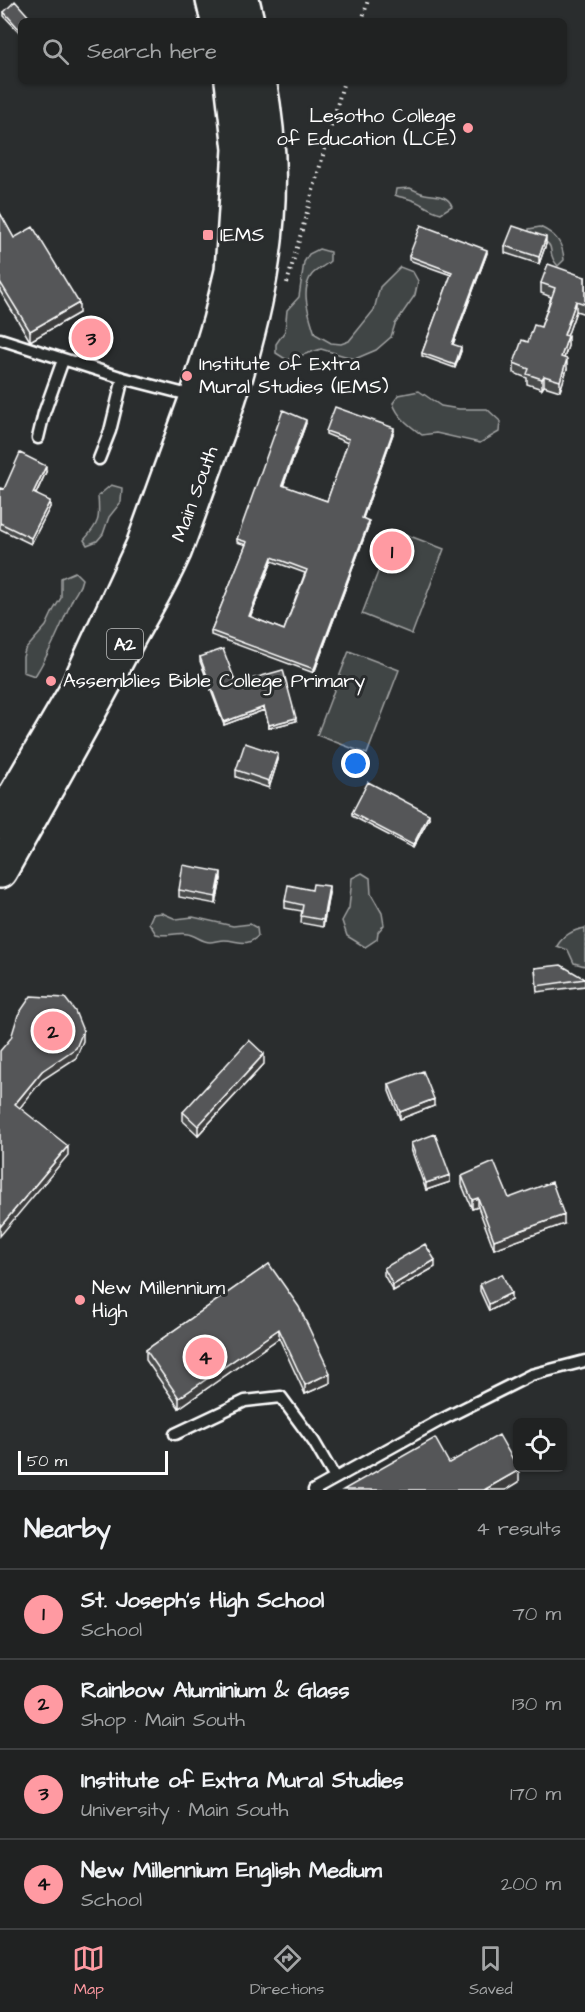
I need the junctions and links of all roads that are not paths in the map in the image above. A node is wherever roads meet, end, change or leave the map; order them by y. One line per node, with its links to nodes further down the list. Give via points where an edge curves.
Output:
1 (213, 0): 3 (highway)
2 (242, 0): 4 (highway)
3 (217, 18)
4 (246, 18)
5 (232, 84): 10 (highway, Main South / A2, via 240,149 232,271 220,321)
6 (259, 84): 10 (highway, Main South / A2, via 270,174 257,299 244,351)
7 (0, 341): 8 (lane)
8 (63, 360): 9 (lane); 11 (lane)
9 (123, 378): 10 (lane); 12 (lane)
10 (212, 401): 13 (highway, Main South / A2, via 75,693); 14 (highway, Main South / A2, via 173,553)
11 (38, 438)
12 (99, 459)
13 (0, 822)
14 (0, 871)
15 (585, 1361): 17 (lane, via 531,1375)
16 (175, 1434): 17 (lane, via 245,1401 281,1397)
17 (336, 1478): 18 (lane)
18 (314, 1490)

